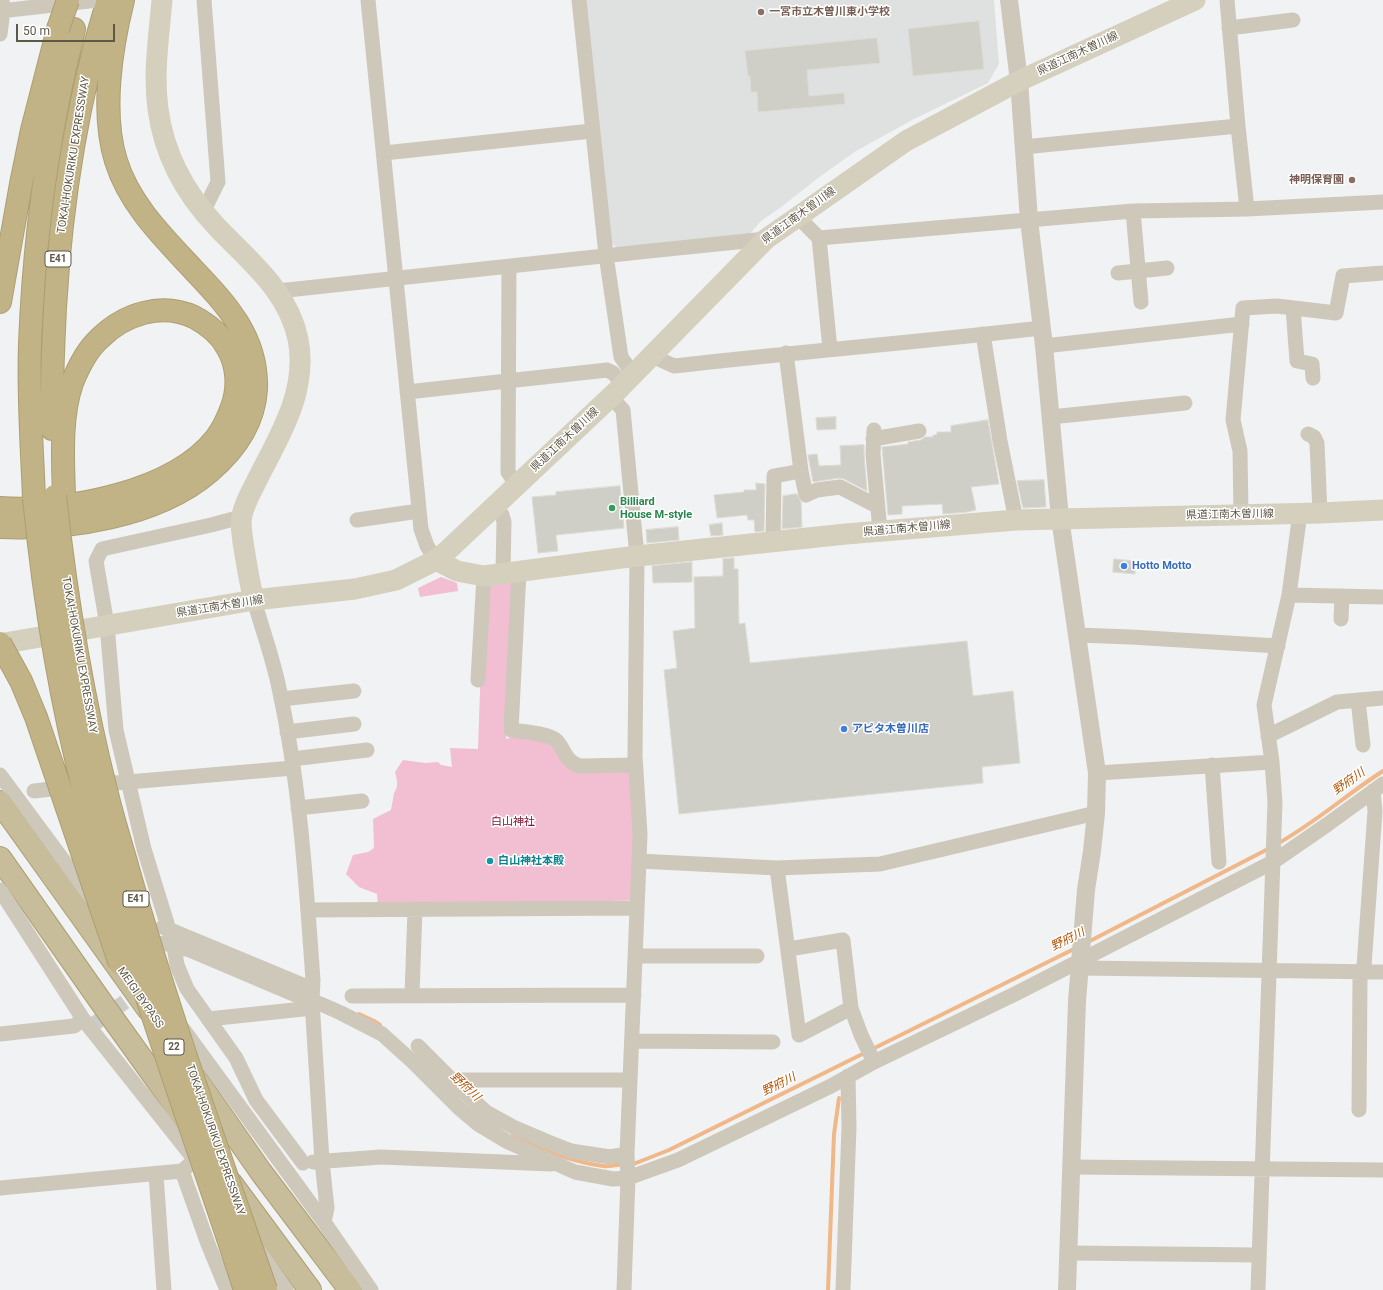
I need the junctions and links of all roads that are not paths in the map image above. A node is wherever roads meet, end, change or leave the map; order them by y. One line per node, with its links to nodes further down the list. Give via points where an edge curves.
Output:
1 (68, 0): 18 (highway, bridge)
2 (83, 0): 18 (highway, TOKAI-HOKURIKU EXPRESSWAY / E41)
3 (98, 0): 13 (street)
4 (108, 0): 16 (highway, TOKAI-HOKURIKU EXPRESSWAY / E41)
5 (123, 0): 16 (highway)
6 (162, 0): 28 (main road, via 157,88 161,126 181,182)
7 (204, 0): 28 (street, via 218,182)
8 (368, 0): 24 (street)
9 (579, 0): 22 (street)
10 (1009, 0): 20 (street)
11 (1195, 0): 20 (main road, 県道江南木曽川線)
12 (1227, 0): 17 (street)
13 (45, 3): 14 (street)
14 (2, 7): 19 (street)
15 (1293, 20): 17 (street)
16 (108, 25): 61 (highway, TOKAI-HOKURIKU EXPRESSWAY / E41, via 82,96 67,186 58,262 53,358); 73 (highway, via 112,56 109,88 111,138 116,161 136,203 237,320 254,361 255,400 250,419 240,439 223,460 177,494 147,506 89,522 52,527)
17 (1229, 28): 21 (street)
18 (66, 29): 41 (highway, via 32,130); 61 (highway, TOKAI-HOKURIKU EXPRESSWAY / E41, via 35,266 30,345 31,425)
19 (0, 34)
20 (1019, 81): 23 (street); 29 (main road, 県道江南木曽川線, via 906,141)
21 (1238, 126): 23 (street); 26 (street)
22 (592, 131): 24 (street); 33 (street)
23 (1023, 147): 30 (street)
24 (384, 153): 39 (street)
25 (1383, 202): 26 (street)
26 (1247, 208): 27 (street)
27 (1133, 211): 30 (street); 36 (street)
28 (203, 212): 40 (main road)
29 (797, 216): 31 (street); 32 (main road, 県道江南木曽川線)
30 (1029, 220): 31 (street); 45 (street)
31 (819, 238): 48 (street)
32 (766, 239): 33 (street); 50 (main road, 県道江南木曽川線)
33 (606, 255): 34 (street); 53 (street, via 621,358)
34 (509, 267): 39 (street); 52 (street)
35 (1167, 268): 36 (street)
36 (1138, 271): 37 (street); 42 (street)
37 (1118, 273)
38 (1383, 273): 43 (street, via 1343,276 1336,313)
39 (396, 279): 40 (street); 54 (street)
40 (278, 291): 69 (main road, via 294,322 300,358 300,377 291,412)
41 (0, 302)
42 (1141, 302)
43 (1293, 308): 44 (street, via 1243,308); 51 (street, via 1297,361 1312,364)
44 (1242, 324): 47 (street); 68 (street, via 1233,420 1240,451)
45 (1042, 328): 46 (street); 47 (street)
46 (983, 334): 48 (street); 72 (street)
47 (1044, 346): 56 (street)
48 (830, 349): 49 (street)
49 (786, 353): 50 (street, via 674,366); 59 (street)
50 (653, 354): 53 (main road, 県道江南木曽川線)
51 (1312, 378)
52 (509, 381): 53 (street, via 607,370 613,373); 54 (street); 60 (street, via 508,472)
53 (622, 385): 60 (main road, 県道江南木曽川線); 76 (street)
54 (408, 392): 66 (street)
55 (1186, 403): 56 (street)
56 (1051, 417): 70 (street)
57 (919, 431): 62 (street, via 873,435 872,454)
58 (1308, 434): 67 (street, via 1314,437 1317,443)
59 (801, 471): 62 (street, via 806,495 817,490 840,487); 75 (street, via 774,476)
60 (517, 486): 64 (main road, 県道江南木曽川線)
61 (51, 497): 63 (highway, via 72,384 98,339 126,319 141,313 170,310 203,322 218,334 228,347 234,364 237,382 235,400 228,420 216,439 199,455 178,470 150,484 120,494 86,503 50,508); 157 (highway, TOKAI-HOKURIKU EXPRESSWAY / E41, bridge, via 41,565 72,743 130,949); 164 (highway, TOKAI-HOKURIKU EXPRESSWAY / E41, bridge, via 81,678 107,795 147,938)
62 (877, 506): 74 (street)
63 (0, 508)
64 (494, 508): 77 (main road, 県道江南木曽川線); 78 (street, via 502,514 504,522)
65 (1383, 510): 67 (main road, 県道江南木曽川線)
66 (419, 511): 71 (street); 77 (street, via 421,529 427,546)
67 (1310, 513): 68 (main road, 県道江南木曽川線); 79 (street)
68 (1241, 514): 70 (main road, 県道江南木曽川線)
69 (241, 517): 82 (main road, via 248,575); 85 (street, via 102,549 96,561)
70 (1060, 518): 72 (main road, 県道江南木曽川線); 86 (street)
71 (358, 520)
72 (1016, 520): 74 (main road, 県道江南木曽川線)
73 (0, 526)
74 (880, 530): 75 (main road, 県道江南木曽川線)
75 (773, 542): 76 (main road, 県道江南木曽川線)
76 (638, 556): 78 (main road, 県道江南木曽川線); 101 (street)
77 (436, 560): 78 (main road, 県道江南木曽川線, via 457,571); 82 (main road, 県道江南木曽川線, via 396,580 355,589)
78 (502, 573): 89 (street); 101 (street, via 511,730 548,736 556,741 572,763 580,766)
79 (1295, 595): 80 (street); 83 (street); 88 (street)
80 (1342, 596): 81 (street); 84 (street)
81 (1383, 597)
82 (254, 600): 85 (main road, 県道江南木曽川線); 92 (street)
83 (1310, 609)
84 (1341, 618)
85 (107, 625): 87 (main road, 県道江南木曽川線); 105 (street, via 116,730)
86 (1077, 635): 88 (street); 103 (street)
87 (0, 643): 157 (highway, bridge, via 21,681 36,717 114,950)
88 (1278, 646): 96 (street, via 1264,705)
89 (478, 680)
90 (354, 691): 92 (street)
91 (1383, 698): 93 (street)
92 (281, 699): 95 (street)
93 (1358, 700): 96 (street, via 1337,702); 97 (street)
94 (354, 724): 95 (street)
95 (287, 732): 100 (street)
96 (1268, 736): 99 (street)
97 (1362, 745)
98 (367, 750): 100 (street)
99 (1272, 762): 102 (street); 113 (street, via 1275,802)
100 (292, 763): 105 (street); 110 (street)
101 (635, 765): 114 (street)
102 (1212, 765): 103 (street); 115 (street)
103 (1097, 773): 111 (street)
104 (0, 775): 151 (street)
105 (128, 782): 107 (street); 121 (street)
106 (1378, 788): 113 (street, via 1328,824); 127 (street)
107 (34, 791)
108 (362, 801): 110 (street)
109 (0, 802): 167 (highway, MEIGI BYPASS / 22, via 261,1172)
110 (298, 808): 120 (street)
111 (1096, 813): 116 (street, via 880,864); 125 (street)
112 (0, 858): 166 (highway)
113 (1273, 858): 125 (street); 126 (street)
114 (640, 861): 116 (street); 118 (street)
115 (1219, 862)
116 (777, 868): 122 (street)
117 (0, 890): 135 (street)
118 (637, 908): 119 (street); 123 (street)
119 (415, 909): 120 (street); 129 (street)
120 (308, 910): 132 (street)
121 (166, 936): 132 (street); 134 (street, via 171,969)
122 (789, 949): 133 (street, via 843,940); 133 (street, via 799,1034)
123 (635, 956): 124 (street); 130 (street)
124 (758, 956)
125 (1080, 956): 126 (street); 140 (street); 150 (street)
126 (1270, 970): 127 (street); 152 (street)
127 (1362, 972): 128 (street); 144 (street)
128 (1383, 972)
129 (412, 995): 130 (street); 131 (street)
130 (634, 995): 137 (street)
131 (352, 996)
132 (312, 998): 134 (street); 146 (street); 148 (street, via 382,1034 478,1124 508,1142)
133 (851, 1008): 140 (street)
134 (208, 1019): 147 (street, via 236,1058 256,1100)
135 (89, 1023): 136 (street); 145 (street)
136 (0, 1034)
137 (632, 1042): 138 (street); 143 (street)
138 (773, 1042)
139 (418, 1046): 142 (street)
140 (871, 1054): 141 (street)
141 (848, 1076): 149 (street, via 678,1160); 170 (street, via 849,1127)
142 (452, 1080): 143 (street); 149 (street, via 486,1112 516,1128 571,1151 610,1157)
143 (630, 1080): 149 (street)
144 (1359, 1110)
145 (196, 1160): 154 (street); 165 (street)
146 (322, 1161): 147 (street); 148 (street, via 381,1157); 158 (street, via 326,1208)
147 (303, 1163): 151 (street)
148 (556, 1164): 149 (street, via 575,1172 613,1179)
149 (627, 1166): 169 (street)
150 (1071, 1167): 152 (street); 159 (street)
151 (286, 1170): 158 (street)
152 (1262, 1170): 153 (street); 160 (street)
153 (1383, 1170)
154 (182, 1171): 155 (street); 162 (street)
155 (156, 1174): 156 (street); 161 (street)
156 (0, 1188)
157 (222, 1217): 163 (highway, TOKAI-HOKURIKU EXPRESSWAY / E41, bridge)
158 (324, 1222): 168 (street)
159 (1069, 1254): 160 (street); 171 (street)
160 (1258, 1255): 172 (street)
161 (164, 1290)
162 (227, 1290)
163 (245, 1290)
164 (266, 1290)
165 (286, 1290)
166 (310, 1290)
167 (350, 1290)
168 (371, 1290)
169 (624, 1290)
170 (842, 1290)
171 (1067, 1290)
172 (1258, 1290)

